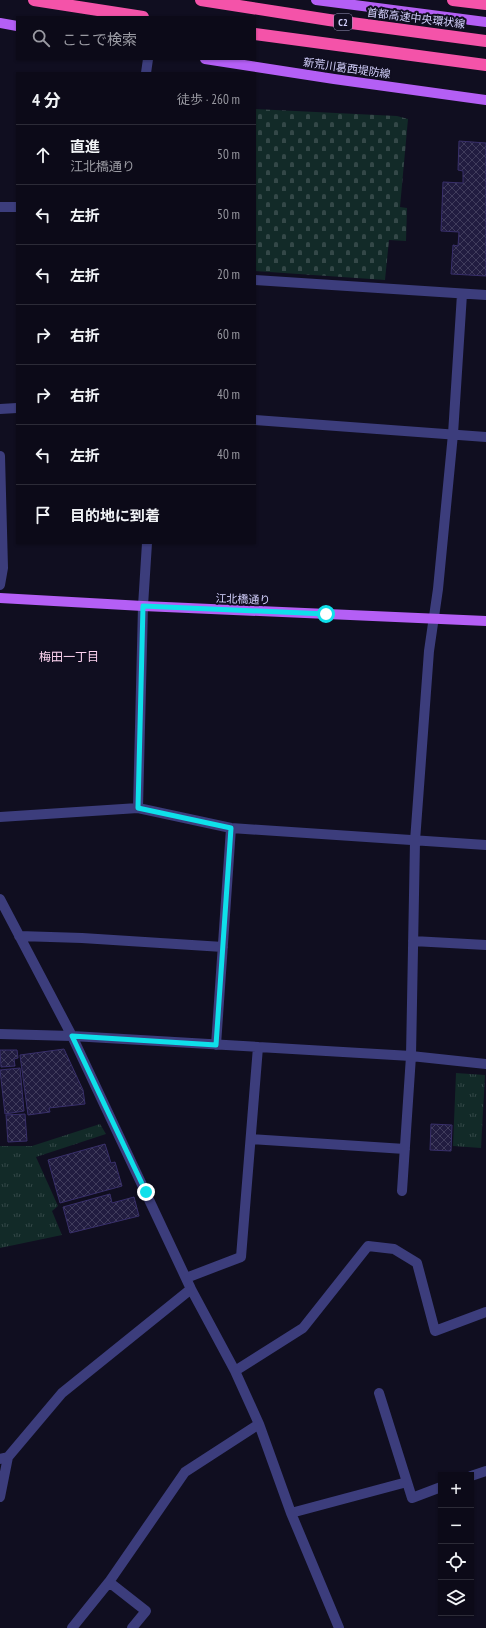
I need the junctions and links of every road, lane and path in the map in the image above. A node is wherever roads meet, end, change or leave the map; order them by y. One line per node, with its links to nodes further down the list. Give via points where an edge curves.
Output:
1 (34, 0): 6 (highway)
2 (201, 0): 11 (highway, 首都高速中央環状線 / C2, via 329,20)
3 (316, 0): 7 (main road)
4 (453, 0): 5 (highway)
5 (486, 4)
6 (137, 16)
7 (486, 22)
8 (0, 23): 9 (main road)
9 (16, 26)
10 (256, 34): 14 (highway)
11 (486, 40)
12 (148, 60): 15 (street)
13 (211, 60): 16 (main road, 新荒川葛西堤防線)
14 (486, 66)
15 (146, 72)
16 (486, 100)
17 (0, 207): 18 (street)
18 (16, 207)
19 (256, 280): 20 (street)
20 (462, 294): 21 (street); 25 (street)
21 (486, 295)
22 (16, 408): 23 (street)
23 (0, 409)
24 (256, 420): 25 (street)
25 (454, 434): 26 (street); 32 (street)
26 (486, 437)
27 (0, 456): 29 (street, via 3,568)
28 (147, 544): 31 (street)
29 (0, 584)
30 (0, 598): 31 (main road, 江北橋通り)
31 (143, 606): 32 (main road, 江北橋通り); 34 (street)
32 (433, 618): 33 (main road, 江北橋通り); 37 (street)
33 (486, 621)
34 (138, 808): 35 (street); 36 (street)
35 (0, 817)
36 (231, 828): 37 (street); 43 (street)
37 (415, 841): 38 (street); 41 (street)
38 (486, 845)
39 (0, 899): 40 (street)
40 (19, 936): 43 (street); 45 (street)
41 (413, 941): 42 (street); 48 (street)
42 (486, 945)
43 (223, 947): 46 (street)
44 (0, 1034): 45 (street)
45 (72, 1036): 46 (street); 53 (street)
46 (216, 1045): 47 (street)
47 (258, 1047): 48 (street); 50 (street)
48 (411, 1056): 49 (street); 51 (street)
49 (486, 1064)
50 (251, 1139): 51 (street); 53 (street, via 241,1257)
51 (405, 1149): 52 (street)
52 (402, 1191)
53 (186, 1278): 54 (street)
54 (191, 1289): 56 (street); 59 (street, via 62,1393)
55 (486, 1312): 56 (street, via 435,1331 417,1263 394,1249 368,1246 303,1328)
56 (235, 1371): 58 (street)
57 (378, 1393): 62 (street)
58 (259, 1424): 65 (street); 66 (street, via 185,1472)
59 (4, 1458): 64 (street)
60 (486, 1471): 61 (street)
61 (474, 1475)
62 (407, 1482): 63 (street, via 412,1498); 65 (street)
63 (438, 1488)
64 (0, 1497)
65 (291, 1513): 69 (street)
66 (108, 1582): 67 (street); 68 (street, via 146,1611)
67 (72, 1628)
68 (132, 1628)
69 (339, 1628)

